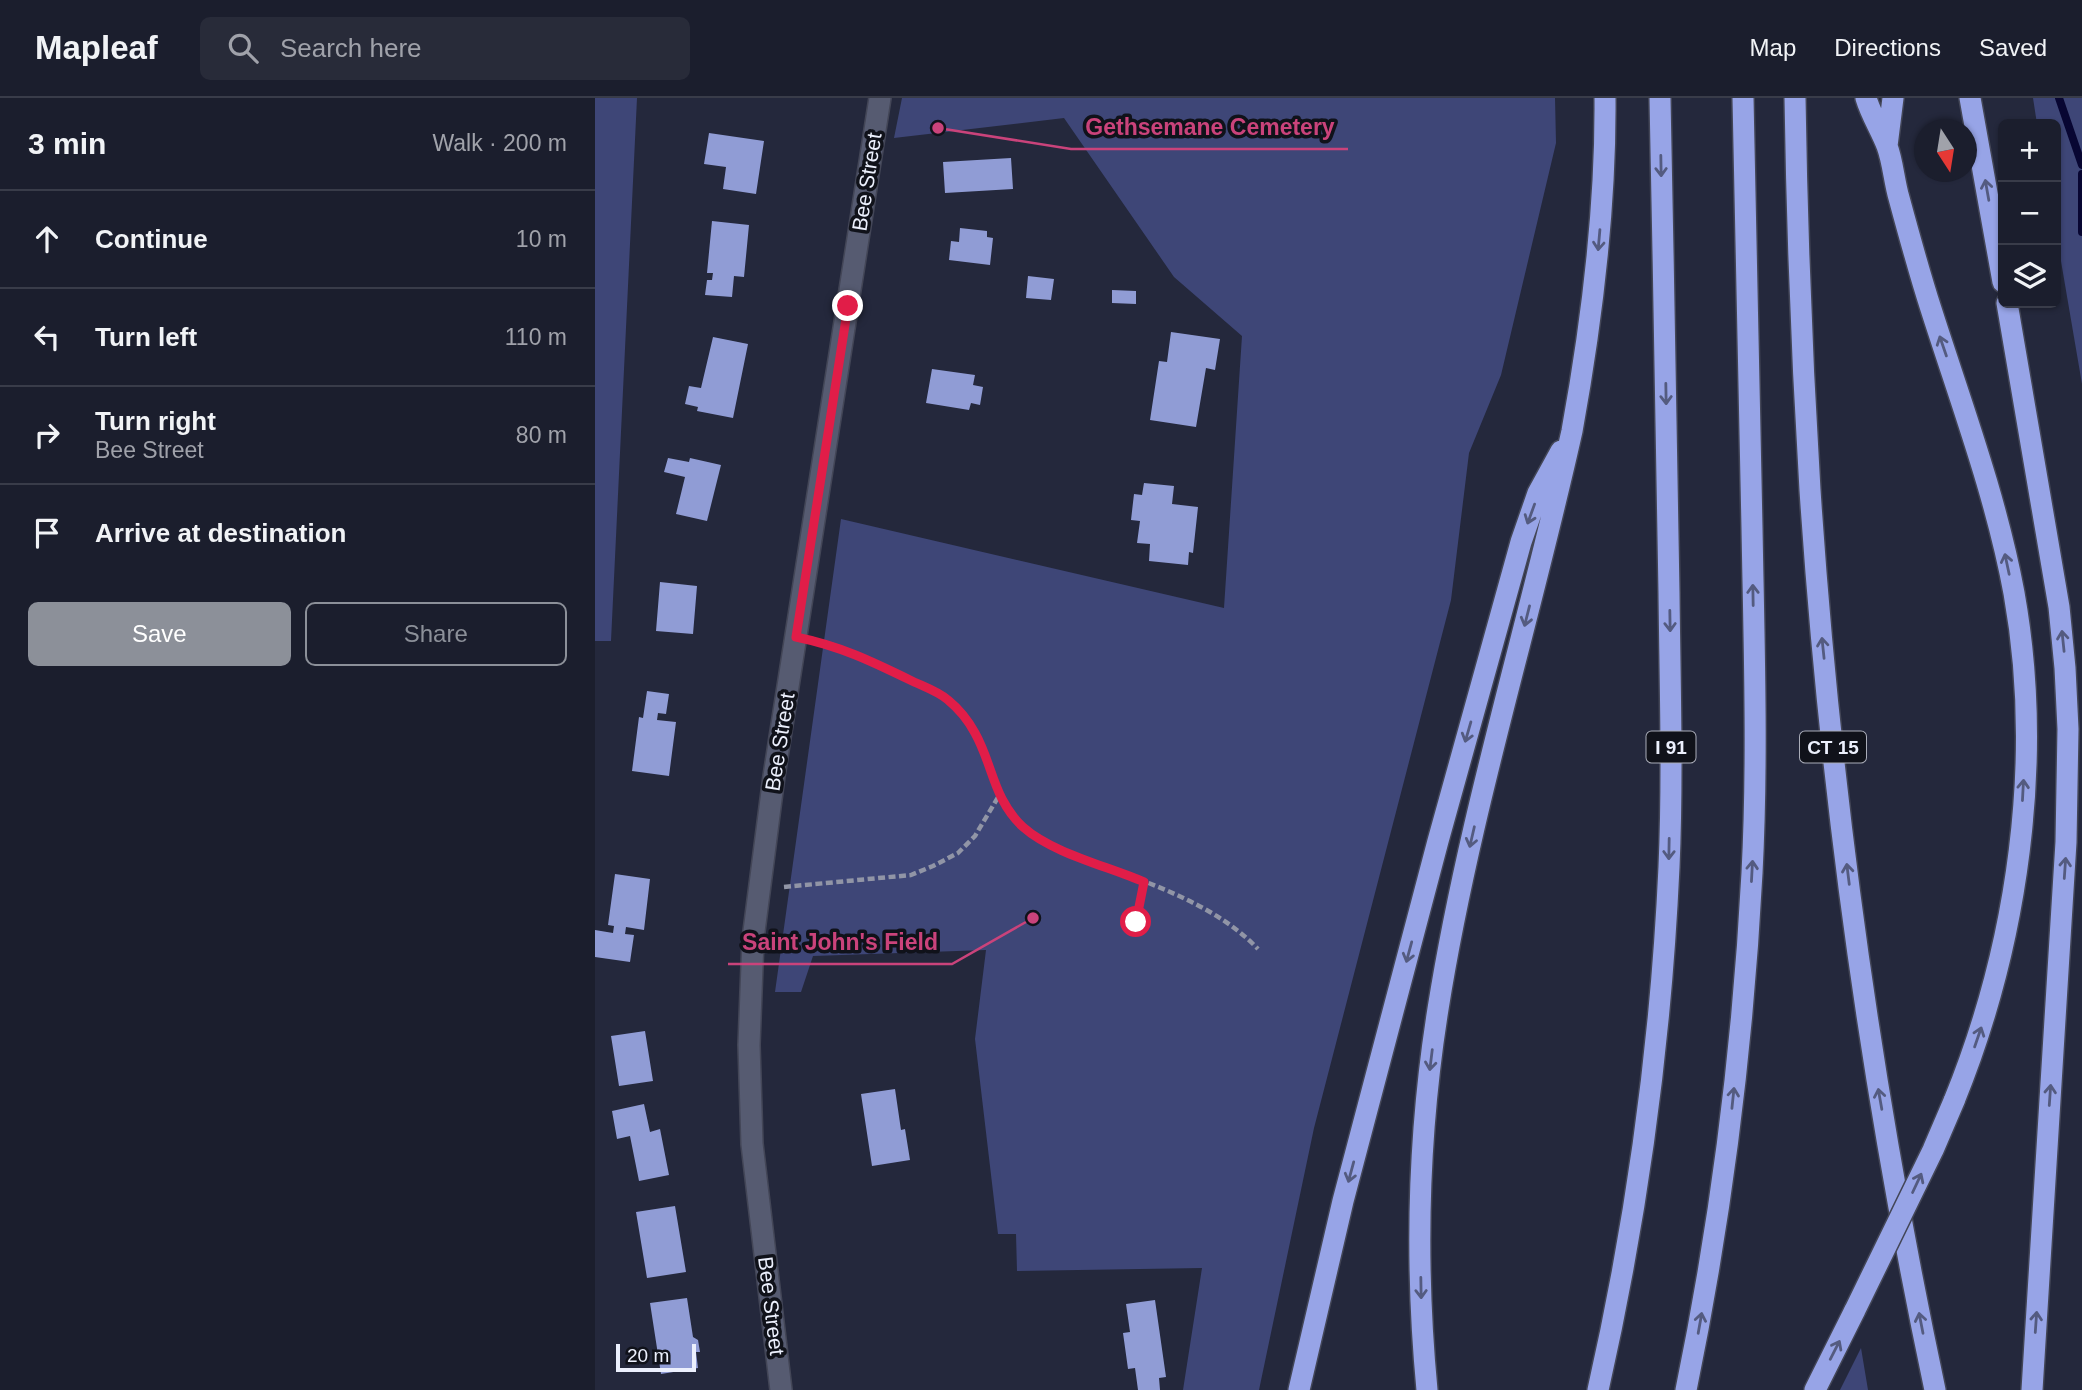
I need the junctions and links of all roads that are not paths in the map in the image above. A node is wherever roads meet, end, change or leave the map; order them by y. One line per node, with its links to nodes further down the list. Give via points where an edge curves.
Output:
1 (880, 98): 13 (street, Bee Street, via 758,887 749,1017 750,1091)
2 (1605, 98): 12 (highway, one-way to 12, via 1597,263)
3 (1660, 98): 16 (highway, I 91, one-way to 16, via 1670,647 1669,865 1644,1138)
4 (1743, 98): 17 (highway, one-way to 4, via 1725,1167 1753,848)
5 (1794, 98): 19 (highway, CT 15, one-way to 5, via 1870,1037 1836,779 1810,491)
6 (1866, 98): 9 (highway)
7 (1893, 98): 9 (highway)
8 (1970, 98): 10 (highway, one-way to 8)
9 (1887, 146): 18 (highway, one-way to 9, bridge, via 1933,1150 1987,1007 2016,874 2024,783 2024,669 2013,591 1993,503 1915,258)
10 (1998, 254)
11 (2008, 308): 20 (highway, one-way to 11, via 2066,842 2068,729 2058,597)
12 (1572, 431): 14 (highway, one-way to 14, via 1538,493 1521,542 1364,1121); 15 (highway, one-way to 15, via 1472,836 1438,1011 1422,1165)
13 (781, 1390)
14 (1299, 1390)
15 (1427, 1390)
16 (1598, 1390)
17 (1686, 1390)
18 (1815, 1390)
19 (1935, 1390)
20 (2032, 1390)

